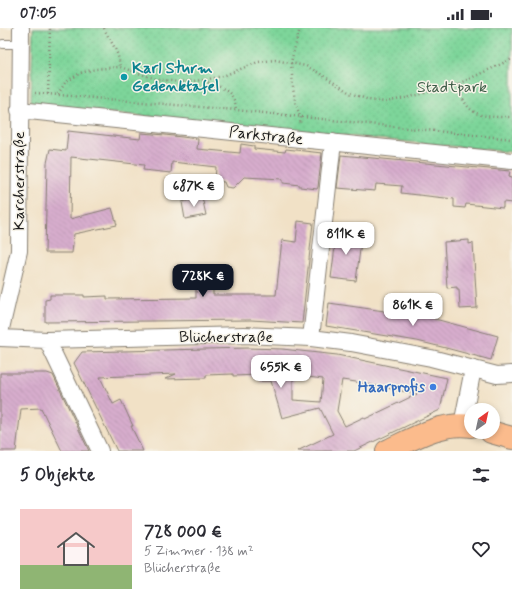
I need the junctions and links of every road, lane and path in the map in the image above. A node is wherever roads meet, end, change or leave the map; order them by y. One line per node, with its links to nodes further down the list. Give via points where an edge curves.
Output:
1 (21, 28): 6 (street, Karcherstraße)
2 (50, 28): 12 (path, via 49,93)
3 (104, 28): 9 (path, via 116,47)
4 (300, 28): 8 (path)
5 (3, 44): 6 (lane)
6 (20, 44): 13 (street, Karcherstraße)
7 (512, 60): 11 (path)
8 (291, 62): 10 (path, via 258,62 223,76); 11 (path, via 306,66 350,93 369,100 398,100); 15 (path, via 296,106)
9 (120, 67): 10 (path, via 156,79 179,82); 12 (path, via 80,73 65,83)
10 (204, 80): 14 (path, via 226,90 236,101)
11 (458, 84): 16 (path, via 461,98 470,109 481,116)
12 (58, 94): 14 (path)
13 (19, 110): 18 (street, Parkstraße); 20 (street, Karcherstraße, via 19,251)
14 (236, 110): 15 (path)
15 (301, 117): 17 (path)
16 (512, 118)
17 (512, 138)
18 (333, 142): 19 (street, Parkstraße); 22 (street)
19 (512, 161)
20 (0, 333)
21 (0, 338): 23 (street, Blücherstraße)
22 (311, 338): 23 (street, Blücherstraße, via 244,335); 24 (street, Blücherstraße, via 431,358)
23 (47, 340): 30 (street)
24 (473, 369): 25 (street, Blücherstraße, via 497,375); 26 (street)
25 (512, 374)
26 (469, 403)
27 (464, 426): 31 (main road, via 445,427)
28 (500, 435): 29 (main road)
29 (512, 438)
30 (100, 451)
31 (387, 451)

